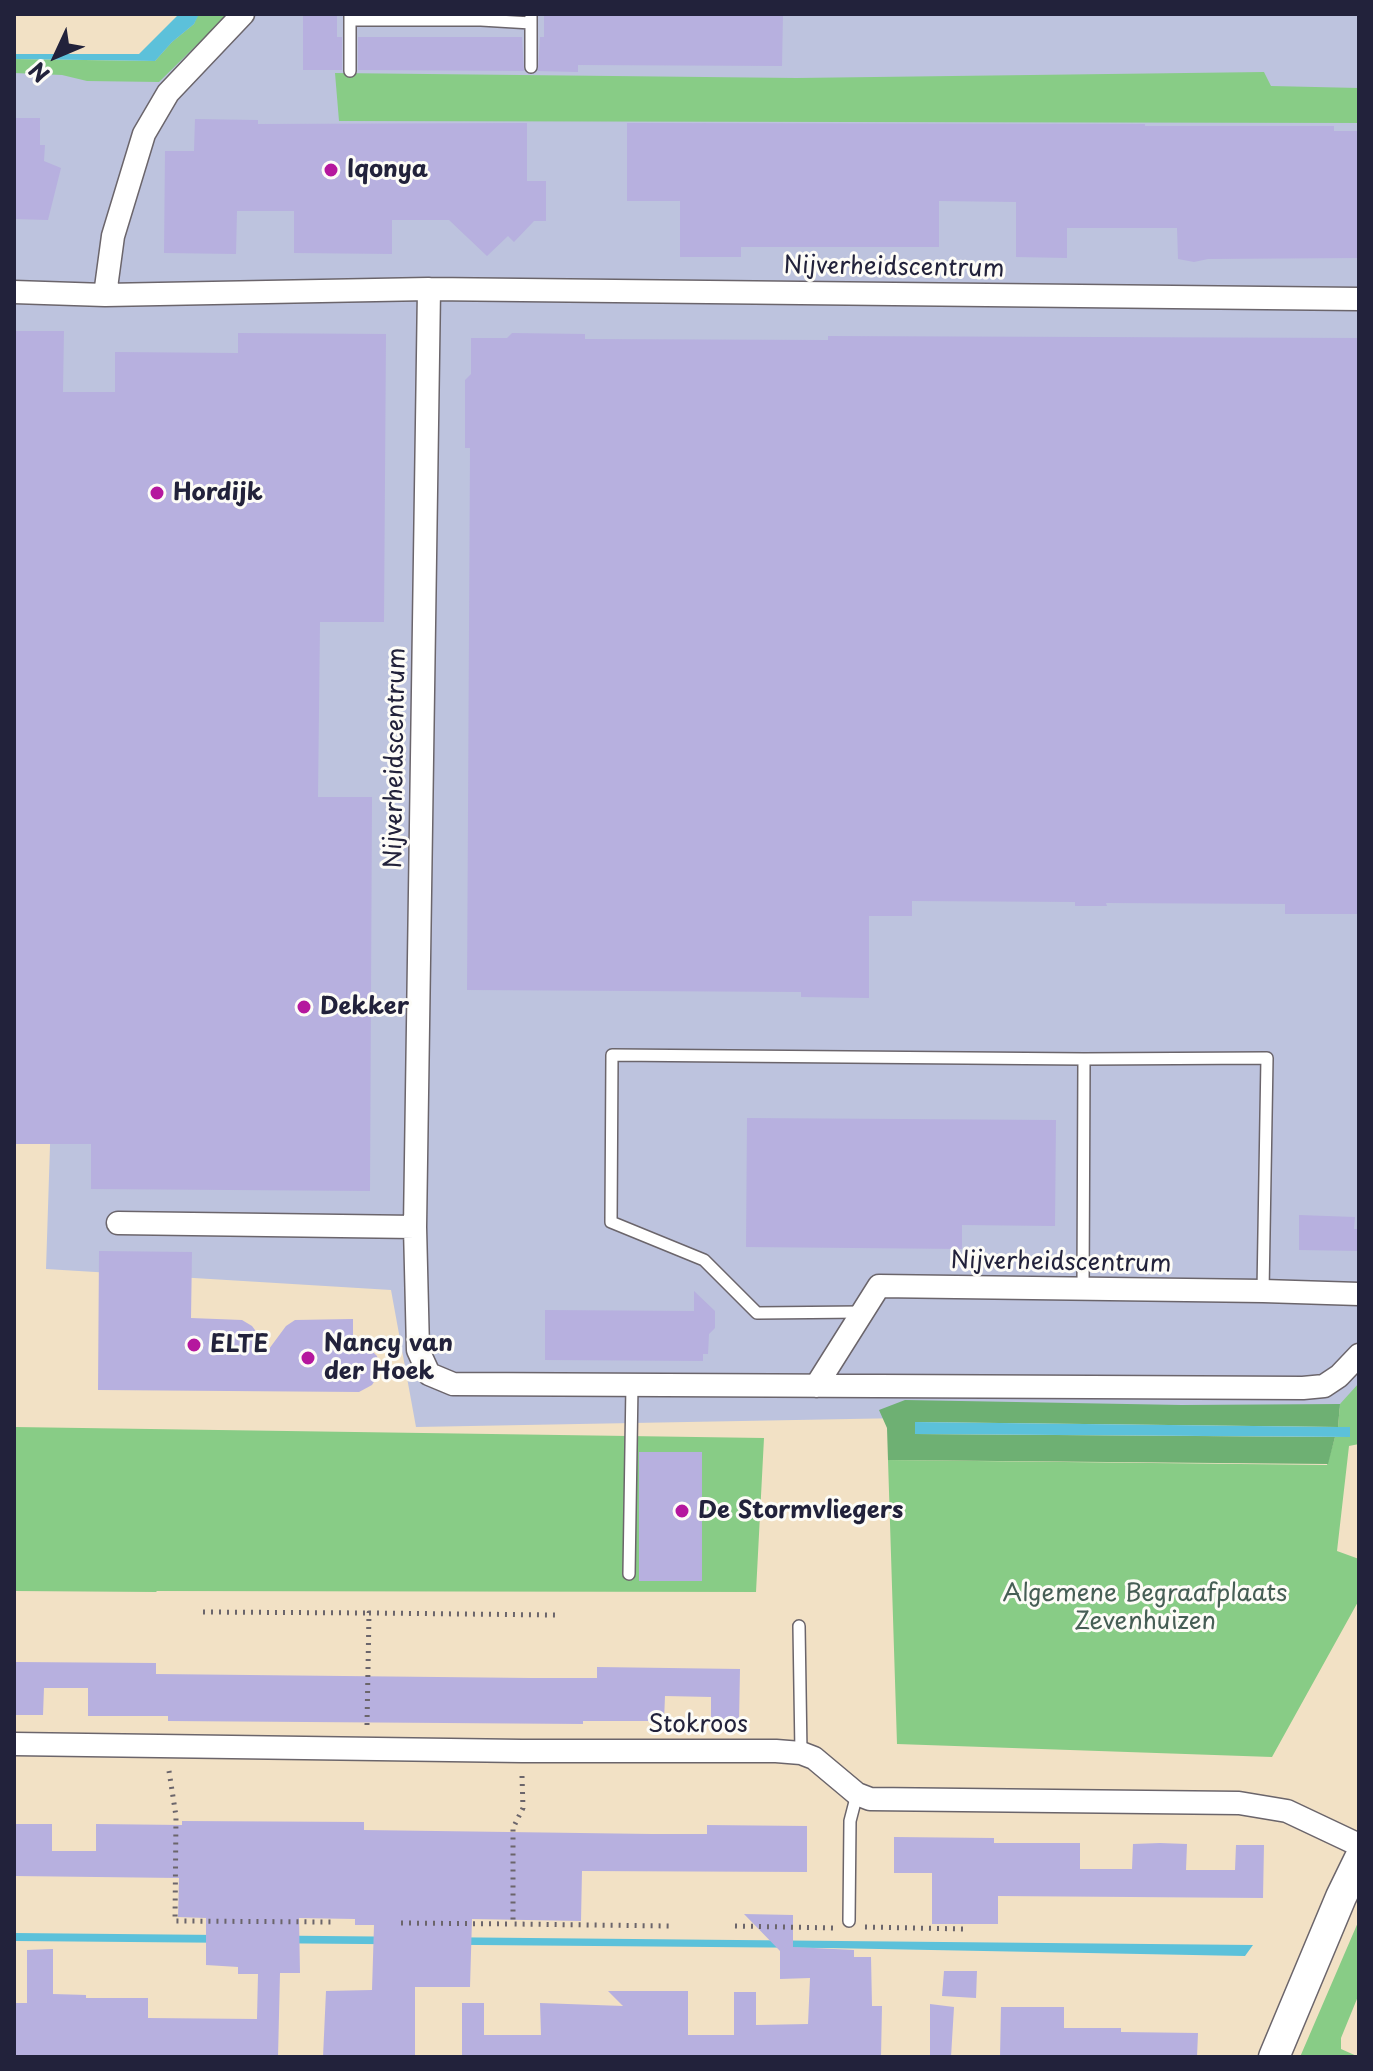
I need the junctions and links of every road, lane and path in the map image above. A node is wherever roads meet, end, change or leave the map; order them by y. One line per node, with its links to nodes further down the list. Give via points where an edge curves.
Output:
1 (243, 14): 9 (street, via 168,93 144,134 113,236)
2 (350, 17): 3 (lane); 6 (lane)
3 (439, 17): 4 (lane)
4 (531, 18): 5 (lane)
5 (531, 67)
6 (350, 71)
7 (429, 289): 9 (street, Nijverheidscentrum); 10 (street, Nijverheidscentrum); 13 (street, Nijverheidscentrum)
8 (14, 292): 9 (street, Nijverheidscentrum)
9 (105, 295)
10 (1359, 299)
11 (1084, 1059): 14 (lane); 15 (lane, via 1267,1058); 17 (lane, via 612,1055 611,1222 704,1260 757,1313)
12 (118, 1223): 13 (street)
13 (415, 1227): 19 (street, Nijverheidscentrum, via 418,1350 429,1374 453,1384)
14 (1083, 1289): 15 (street, Nijverheidscentrum); 17 (street, Nijverheidscentrum, via 879,1286)
15 (1263, 1291): 16 (street, Nijverheidscentrum)
16 (1359, 1294)
17 (863, 1312): 20 (street, Nijverheidscentrum)
18 (1359, 1355): 20 (street, Nijverheidscentrum, via 1324,1386 1303,1388)
19 (632, 1385): 20 (street, Nijverheidscentrum); 21 (lane)
20 (816, 1386)
21 (629, 1574)
22 (203, 1612): 23 (path)
23 (369, 1613): 24 (path); 28 (path)
24 (556, 1615)
25 (799, 1626): 30 (lane)
26 (14, 1744): 27 (street, Stokroos)
27 (166, 1746): 28 (street, Stokroos); 35 (path, via 176,1816 175,1921)
28 (368, 1749): 29 (street, Stokroos)
29 (522, 1751): 30 (street, Stokroos); 37 (path, via 523,1808 513,1828)
30 (801, 1753): 31 (street)
31 (857, 1794): 32 (street, via 870,1799 1239,1803 1287,1811); 34 (lane, via 850,1821)
32 (1359, 1845)
33 (1359, 1860): 39 (main road)
34 (849, 1921)
35 (331, 1922)
36 (401, 1923): 37 (path)
37 (513, 1924): 38 (path)
38 (670, 1926)
39 (1274, 2057)

